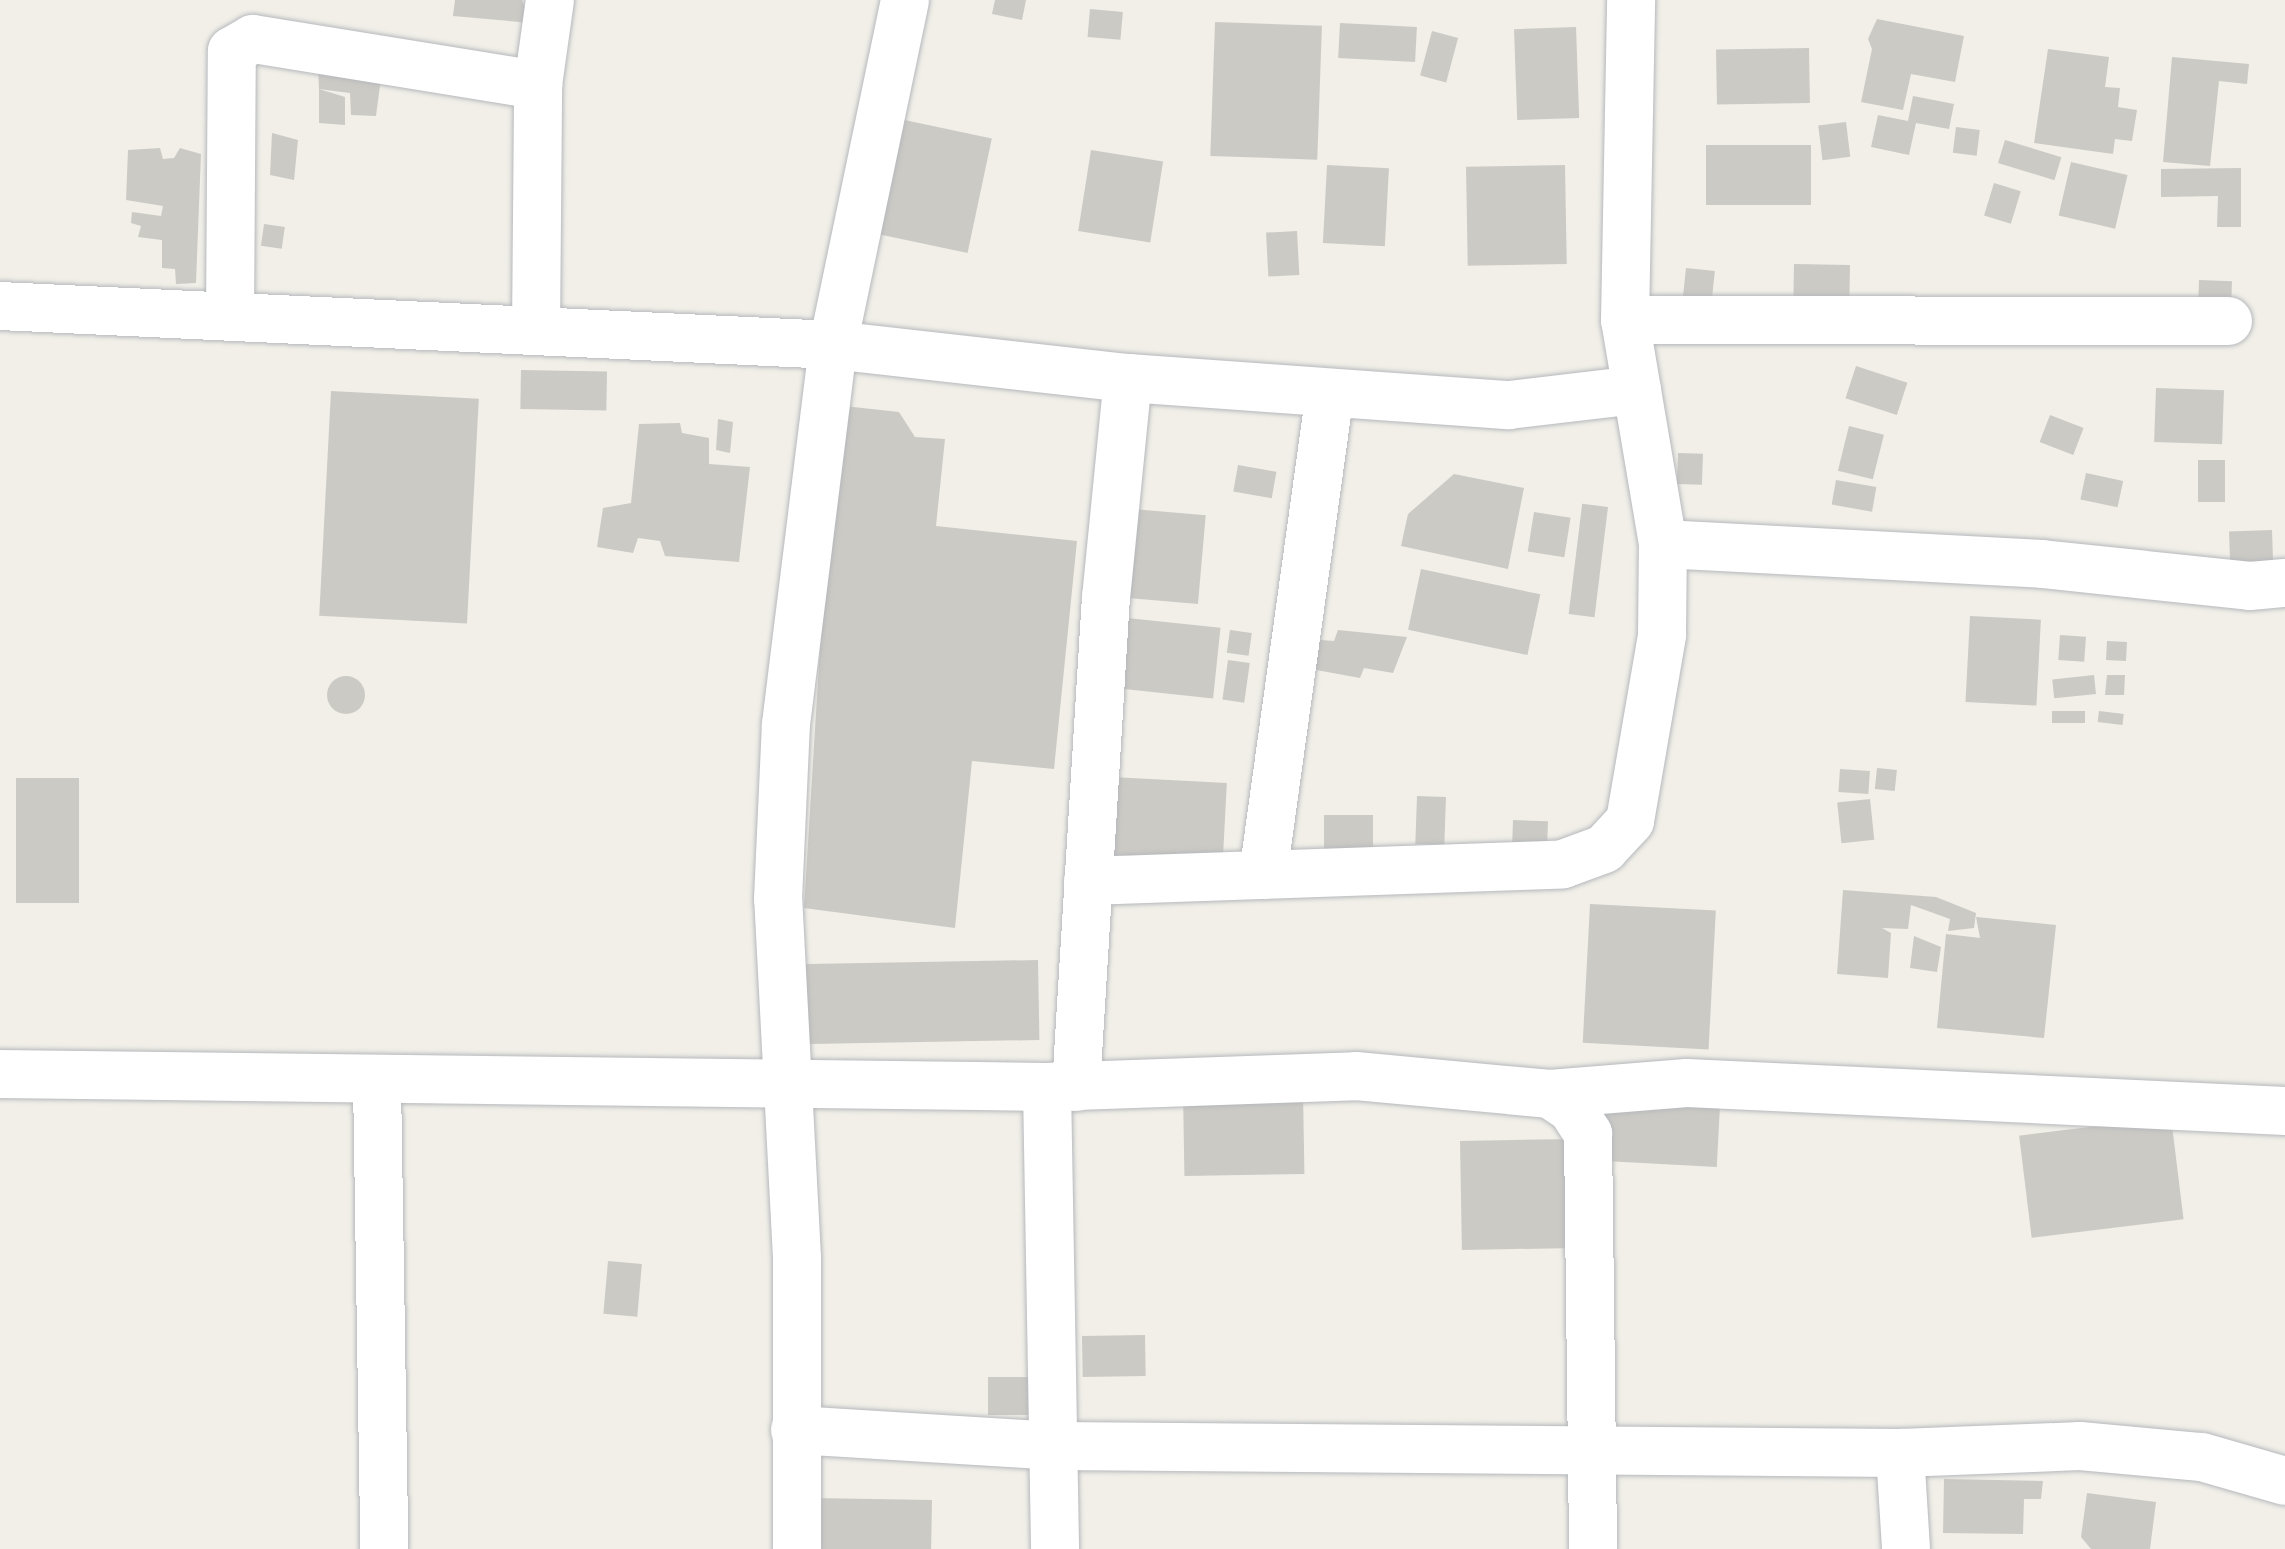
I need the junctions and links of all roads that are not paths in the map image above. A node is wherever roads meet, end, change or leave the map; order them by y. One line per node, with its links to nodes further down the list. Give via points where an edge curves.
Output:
1 (550, 0): 4 (street)
2 (904, 0): 10 (street)
3 (1631, 0): 7 (street)
4 (538, 85): 6 (street, via 253,39 232,51); 9 (street)
5 (0, 306): 6 (street)
6 (230, 316): 9 (street)
7 (1625, 320): 8 (street); 12 (street)
8 (2228, 321)
9 (536, 331): 10 (street)
10 (833, 345): 11 (street); 20 (street, via 779,826)
11 (1128, 378): 13 (street); 17 (street)
12 (1637, 390): 13 (street, via 1509,405); 14 (street)
13 (1330, 395): 16 (street)
14 (1663, 544): 15 (street, via 2042,564 2250,586); 16 (street, via 1662,635 1640,788 1630,821 1604,849 1563,864)
15 (2285, 583)
16 (1263, 875): 17 (street)
17 (1088, 881): 21 (street)
18 (0, 1074): 19 (street)
19 (378, 1081): 20 (street); 29 (street)
20 (792, 1084): 21 (street); 24 (street)
21 (1062, 1087): 22 (street, via 1356,1076); 25 (street)
22 (1550, 1094): 23 (street, via 1687,1083); 26 (street, via 1572,1108 1588,1134)
23 (2285, 1111)
24 (795, 1430): 25 (street); 30 (street)
25 (1056, 1446): 26 (street); 31 (street)
26 (1590, 1451): 27 (street); 32 (street)
27 (1900, 1454): 28 (street, via 2080,1446 2202,1457); 33 (street)
28 (2285, 1481)
29 (384, 1549)
30 (796, 1549)
31 (1056, 1549)
32 (1593, 1549)
33 (1906, 1549)

